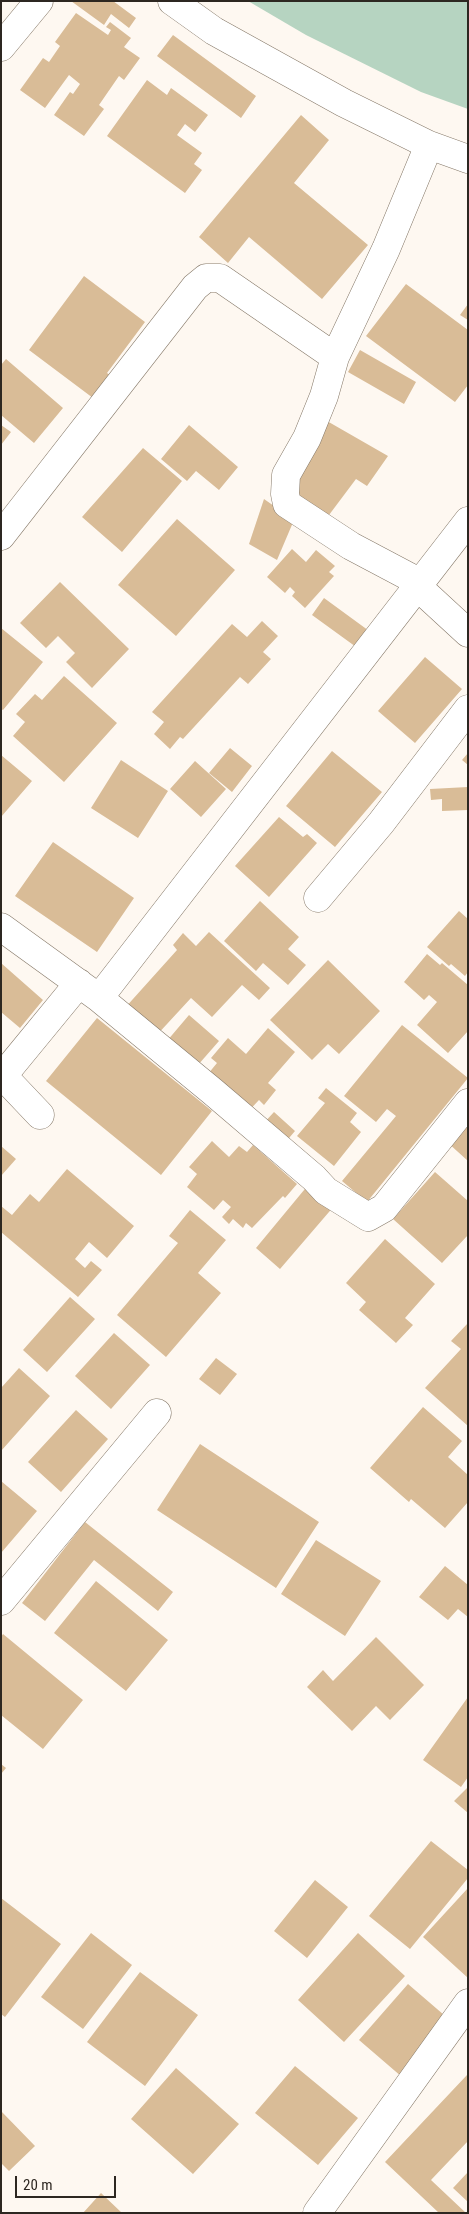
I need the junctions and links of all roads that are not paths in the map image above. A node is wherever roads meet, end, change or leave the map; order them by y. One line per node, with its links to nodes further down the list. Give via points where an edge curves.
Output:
1 (39, 1): 3 (street)
2 (172, 1): 4 (street, via 214,31 344,103)
3 (1, 47)
4 (429, 145): 5 (street); 6 (street, via 386,249)
5 (468, 159)
6 (335, 357): 8 (street, via 220,278 206,278 195,286); 9 (street, via 307,438 286,475 287,504)
7 (468, 521): 9 (street)
8 (1, 536)
9 (418, 584): 10 (street); 14 (street)
10 (468, 633)
11 (468, 709): 12 (street, via 381,823)
12 (318, 898)
13 (1, 927): 14 (street)
14 (89, 991): 15 (street); 16 (street, via 220,1098 326,1191 368,1217 384,1208)
15 (2, 1077): 17 (street)
16 (468, 1103)
17 (40, 1115)
18 (157, 1414): 19 (street)
19 (1, 1601)
20 (468, 2003): 21 (street)
21 (317, 2213)

